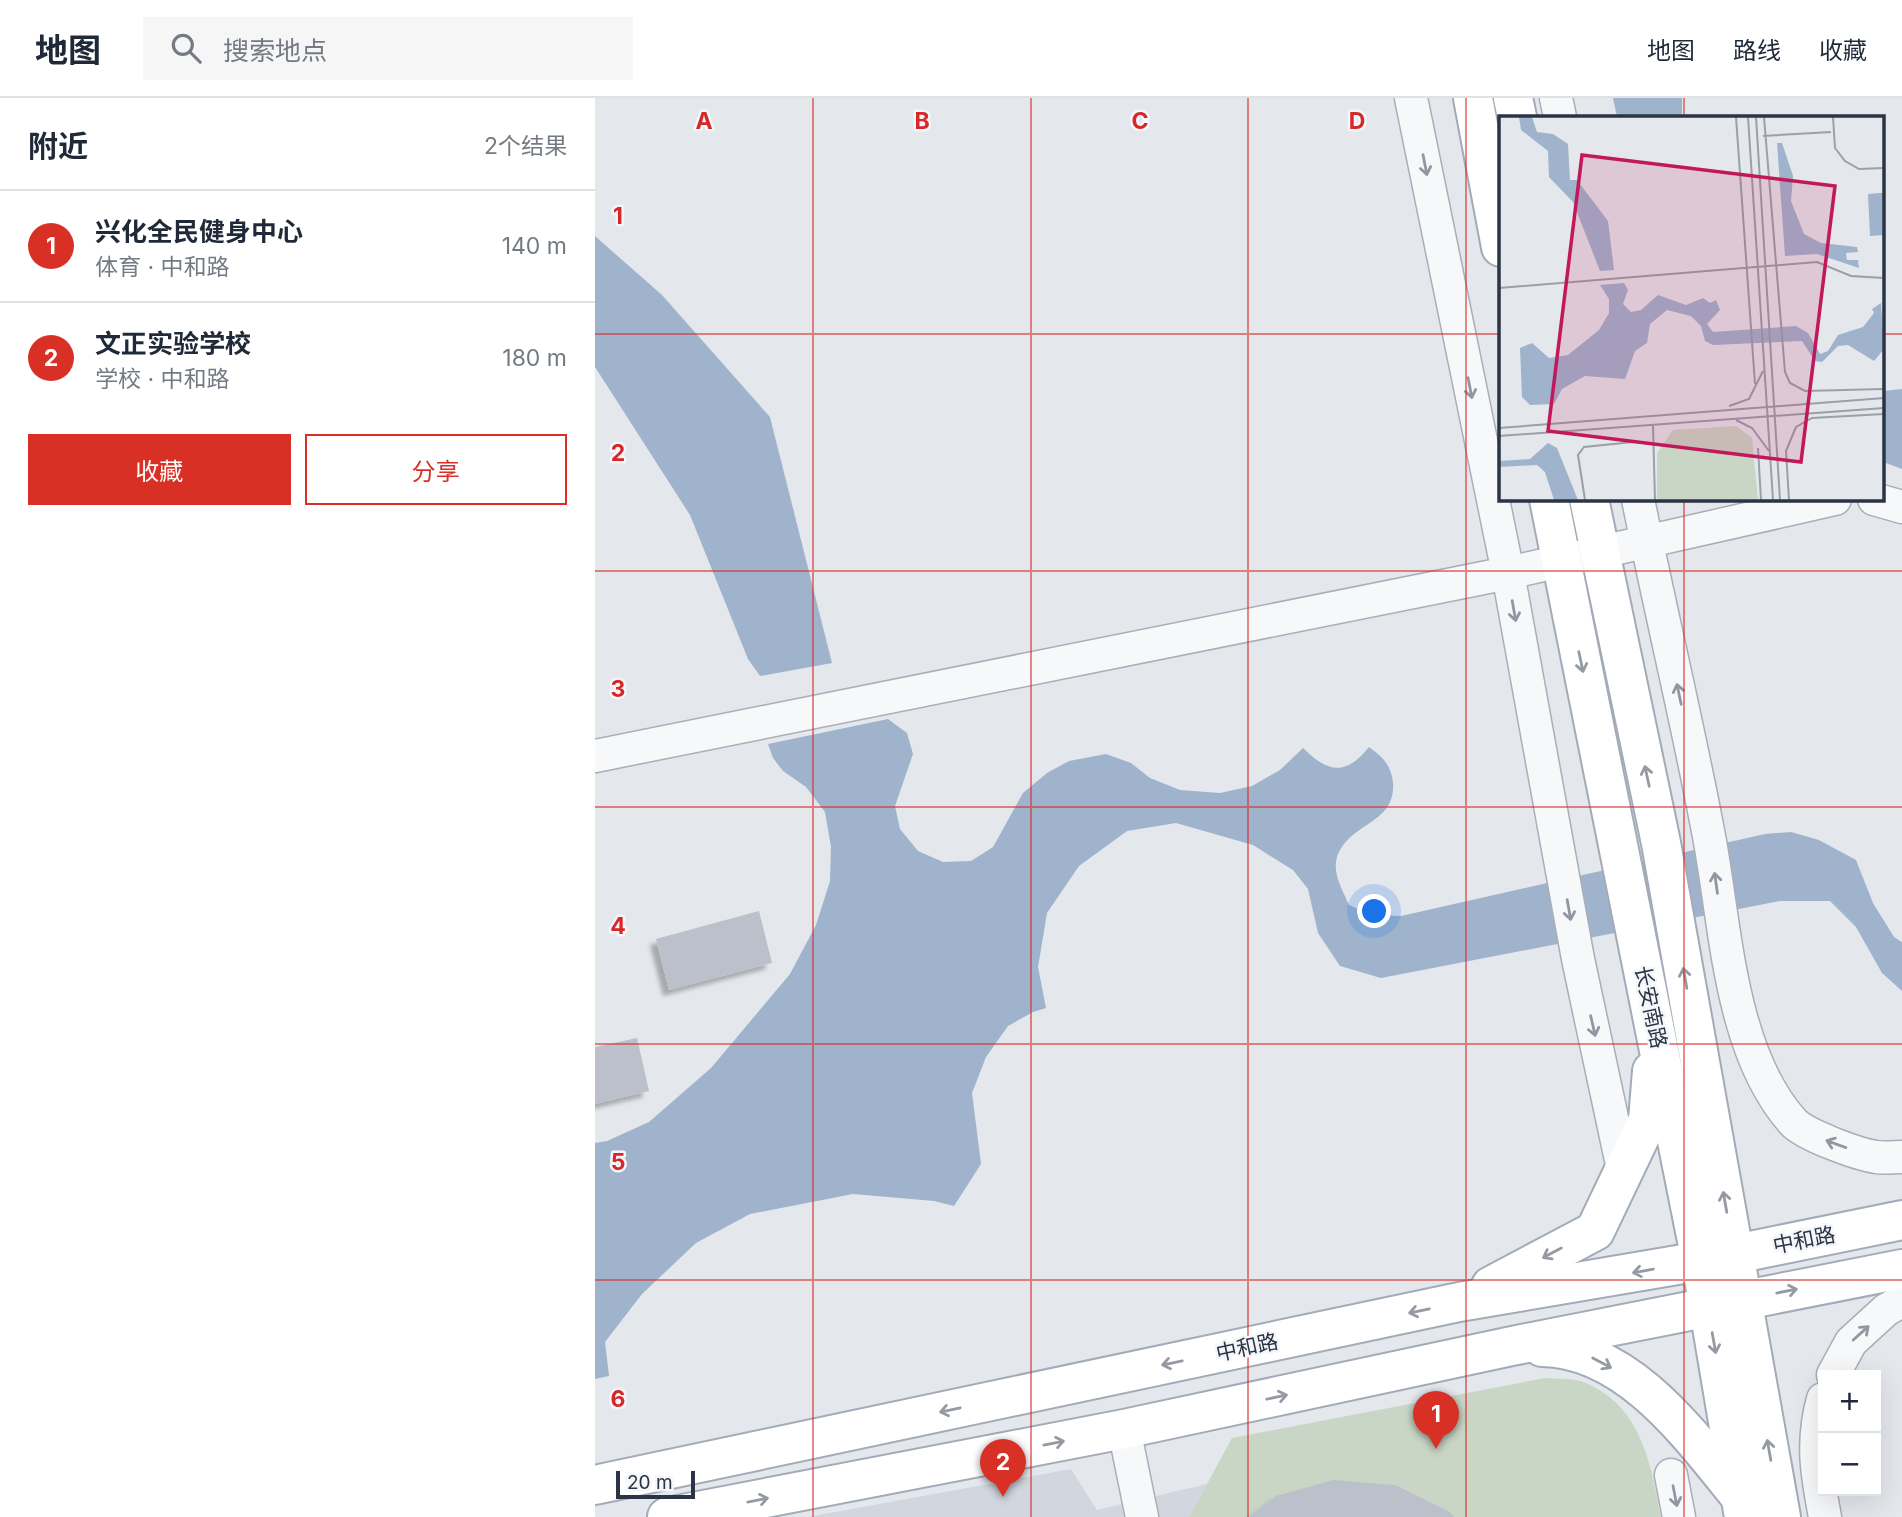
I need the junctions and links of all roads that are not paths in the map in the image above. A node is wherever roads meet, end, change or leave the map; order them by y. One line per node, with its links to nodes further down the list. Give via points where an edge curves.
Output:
1 (1411, 98): 17 (street, one-way to 17)
2 (1473, 98): 7 (main road)
3 (1513, 98): 5 (main road)
4 (1556, 98): 6 (street)
5 (1517, 116)
6 (1560, 116)
7 (1499, 236)
8 (1549, 500): 16 (main road, 长安南路)
9 (1590, 500): 15 (main road, 长安南路)
10 (1638, 500): 14 (street)
11 (1831, 500): 14 (street)
12 (1878, 500): 13 (street)
13 (1902, 507)
14 (1647, 542): 15 (street); 20 (street, one-way to 14, via 1876,1157 1795,1124 1761,1074 1723,934 1709,832)
15 (1599, 551): 16 (street); 23 (main road, 长安南路, one-way to 15, via 1677,931)
16 (1560, 561): 17 (street); 19 (main road, 长安南路, one-way to 19)
17 (1507, 573): 18 (street); 21 (street, one-way to 21, via 1578,959)
18 (595, 756)
19 (1656, 1027): 21 (main road, via 1648,1120); 23 (main road, 长安南路)
20 (1902, 1157)
21 (1624, 1174): 26 (main road, one-way to 26, via 1595,1231)
22 (1902, 1220): 23 (main road, 中和路)
23 (1718, 1258): 26 (main road, 中和路, one-way to 26); 27 (main road, 长安南路)
24 (1902, 1269): 27 (main road, one-way to 24)
25 (1902, 1301): 29 (street, one-way to 25, via 1851,1342)
26 (1459, 1302): 33 (main road, 中和路, one-way to 33)
27 (1725, 1304): 28 (main road); 34 (main road, 长安南路, one-way to 34); 38 (main road, 长安南路, one-way to 27)
28 (1512, 1346): 31 (main road, one-way to 28); 34 (main road, one-way to 34, via 1559,1347 1598,1360 1628,1378 1691,1436)
29 (1836, 1370)
30 (1818, 1417): 39 (street, via 1817,1473)
31 (1124, 1429): 35 (main road, one-way to 31); 36 (street)
32 (1671, 1475): 37 (street, one-way to 37)
33 (595, 1485)
34 (1742, 1506)
35 (667, 1517)
36 (1142, 1517)
37 (1679, 1517)
38 (1781, 1517)
39 (1825, 1517)

